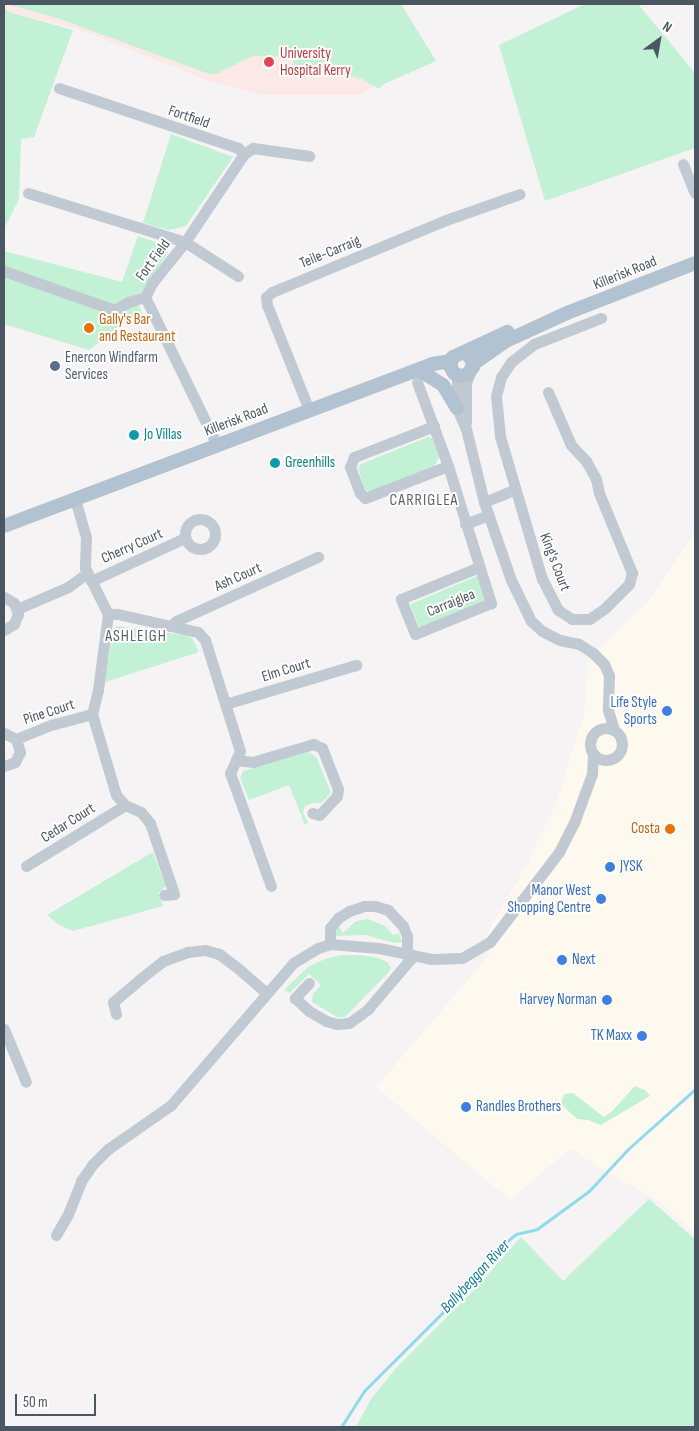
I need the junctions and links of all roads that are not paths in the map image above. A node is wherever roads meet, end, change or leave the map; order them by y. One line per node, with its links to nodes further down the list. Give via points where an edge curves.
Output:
1 (59, 88): 2 (street, Fortfield, via 238,148)
2 (244, 154): 3 (street, via 253,148); 8 (street, Fort Field)
3 (309, 156)
4 (683, 164): 6 (street)
5 (28, 193): 8 (street)
6 (695, 193)
7 (520, 194): 18 (street, Teile-Carraig, via 446,220 266,297)
8 (185, 242): 11 (street); 12 (street, Fort Field, via 152,283)
9 (695, 263): 14 (main road, Killerisk Road, via 567,313)
10 (4, 271): 12 (street, via 115,310)
11 (238, 276)
12 (145, 297): 21 (street, Fort Field)
13 (601, 318): 23 (street, King's Court, via 534,344 511,362 501,376 496,396 500,436)
14 (462, 366): 15 (main road, Killerisk Road, via 432,364); 17 (street); 20 (street, via 466,383)
15 (420, 373): 17 (main road, via 443,385); 18 (main road, Killerisk Road); 19 (street, Carraiglea)
16 (548, 392): 23 (street, King's Court, via 571,446 586,460 596,479 632,573 629,584 589,619 572,619 558,610 542,579)
17 (457, 408): 20 (street)
18 (309, 410): 21 (main road, Killerisk Road)
19 (434, 426): 22 (street, Carraiglea); 22 (street, via 354,457 350,467 365,498)
20 (466, 429): 25 (street)
21 (217, 445): 24 (main road, Killerisk Road)
22 (448, 466): 27 (street, Carraiglea)
23 (514, 490): 25 (street)
24 (75, 499): 28 (main road, Killerisk Road); 32 (street, via 86,536 85,568)
25 (484, 502): 26 (street)
26 (488, 515): 27 (street); 40 (street, via 510,580 531,621 560,640 579,644 604,664 609,676)
27 (465, 524): 31 (street, Carraiglea)
28 (4, 526)
29 (185, 538): 32 (street, Cherry Court)
30 (318, 557): 36 (street, Ash Court)
31 (479, 567): 31 (street, Carraiglea, via 491,603 415,634 402,598)
32 (89, 577): 34 (street, Cherry Court); 35 (street)
33 (4, 597): 34 (street)
34 (17, 608): 37 (street, via 14,624)
35 (108, 614): 36 (street); 41 (street)
36 (171, 626): 39 (street, via 198,632 205,640)
37 (4, 630)
38 (356, 665): 39 (street, Elm Court)
39 (225, 704): 47 (street, via 240,751)
40 (608, 710): 42 (street); 43 (street)
41 (92, 714): 45 (street, Pine Court, via 51,724); 51 (street, via 108,775 116,795)
42 (601, 729): 43 (street); 46 (street, via 590,740)
43 (614, 730): 48 (street, via 620,736 621,748)
44 (4, 733): 45 (street, Pine Court)
45 (16, 739): 49 (street, Pine Court, via 18,757 15,762)
46 (593, 753): 48 (street); 50 (street)
47 (236, 760): 52 (street, via 253,762 313,744 322,748 338,789 337,796 319,815); 54 (street, via 230,773)
48 (608, 760): 50 (street)
49 (4, 766)
50 (592, 774): 57 (street, via 574,824 559,852 490,942 462,958 431,959)
51 (125, 805): 53 (street, Cedar Court); 55 (street, via 141,812 150,823 174,894)
52 (312, 813)
53 (26, 866)
54 (271, 886)
55 (164, 895)
56 (330, 944): 57 (street, via 379,948); 57 (street, via 330,928 338,918 364,906 375,906 388,910 403,926); 59 (street, via 293,963)
57 (410, 955): 58 (street, via 368,1009 349,1023 326,1021 309,1012 295,998)
58 (309, 983)
59 (266, 994): 60 (street, via 219,954 204,950 188,952 163,960 113,1002); 63 (street, via 171,1105 108,1149 92,1165)
60 (116, 1014)
61 (4, 1029): 62 (street)
62 (26, 1082)
63 (56, 1235)

